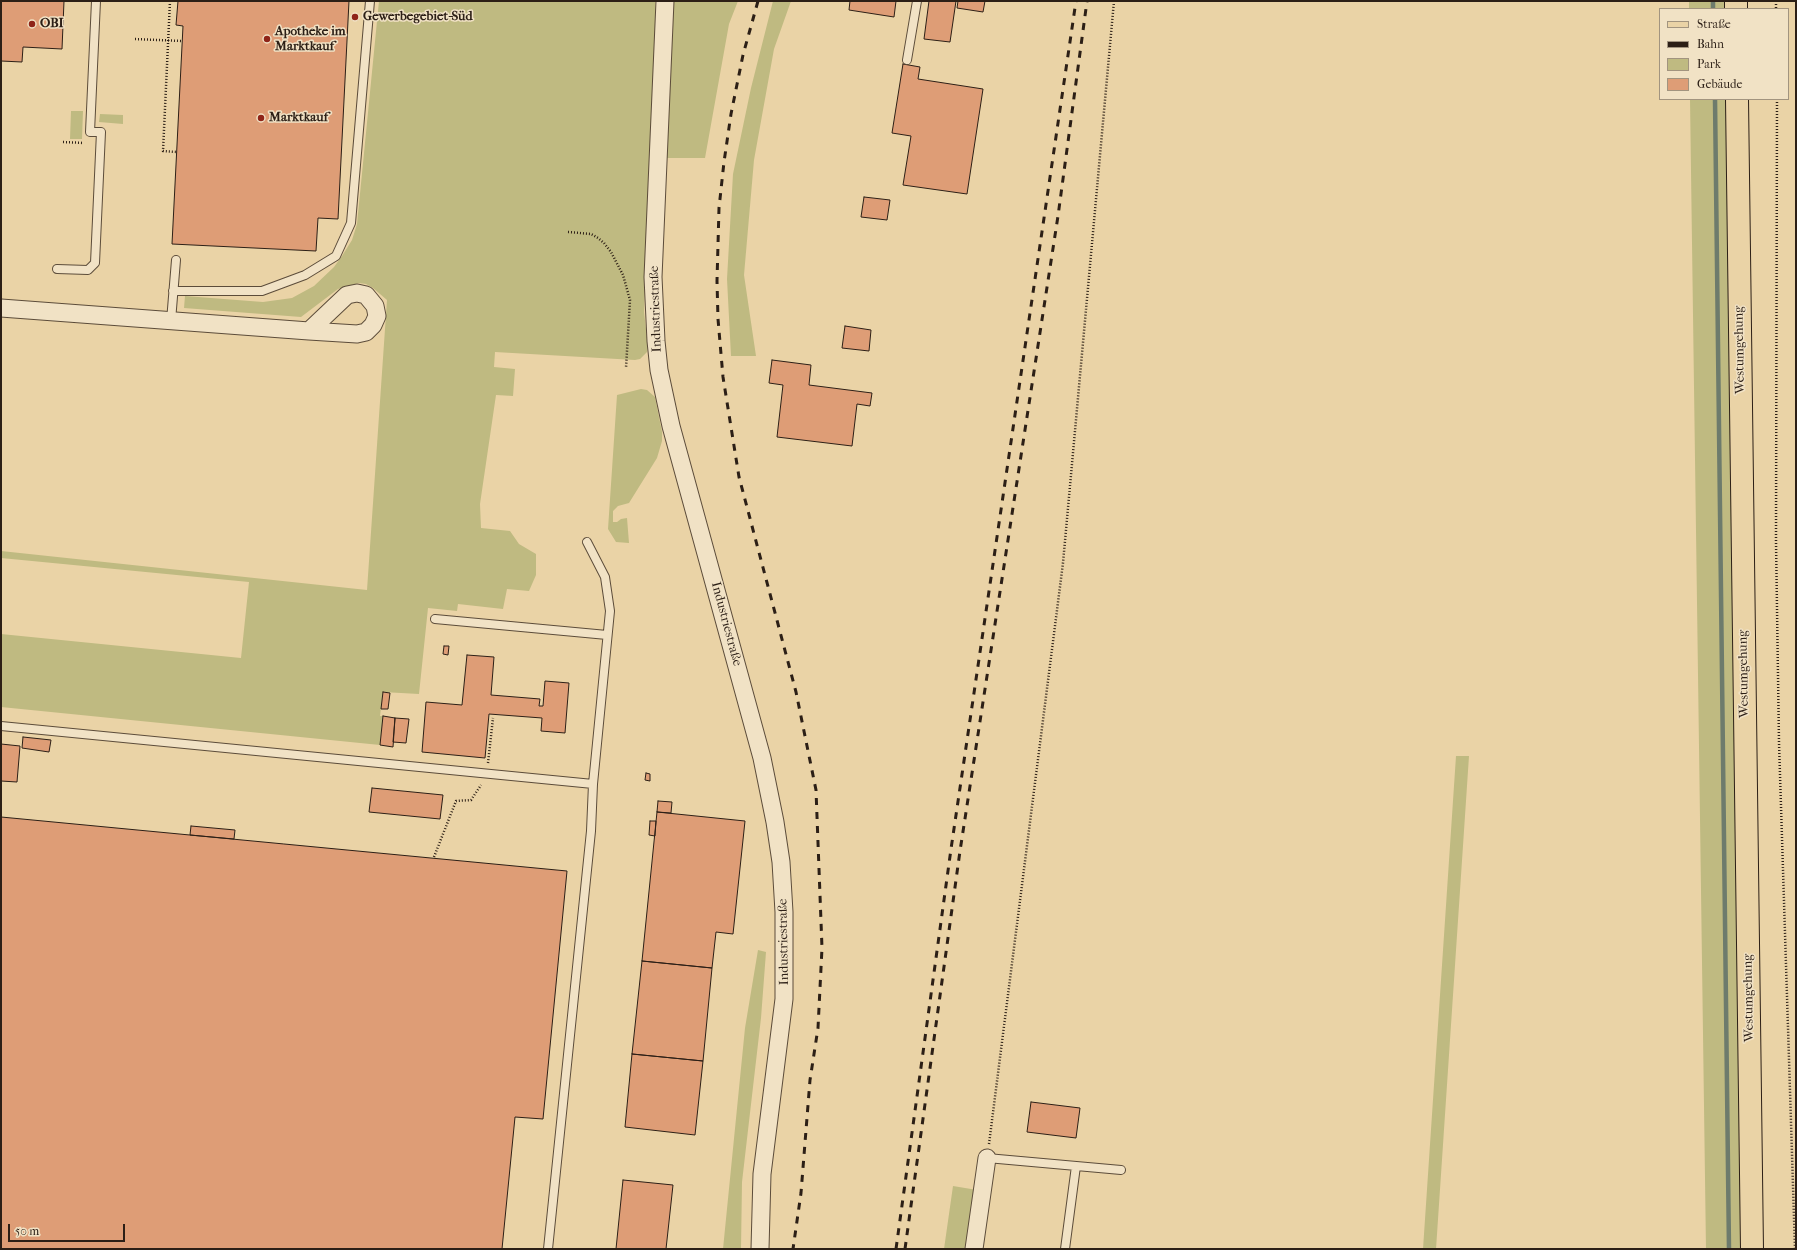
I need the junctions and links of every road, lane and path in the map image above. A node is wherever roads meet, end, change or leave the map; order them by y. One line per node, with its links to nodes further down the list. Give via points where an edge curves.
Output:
1 (96, 1): 14 (lane, via 90,132 101,132)
2 (170, 1): 8 (path)
3 (370, 1): 19 (lane, via 351,223 336,256 305,275 262,290)
4 (665, 1): 36 (street, Industriestraße, via 653,277 659,370 671,426 762,758 781,862 784,999 762,1174)
5 (917, 1): 10 (lane)
6 (1114, 1): 32 (path, via 1063,563)
7 (135, 39): 8 (path)
8 (168, 40): 9 (path); 15 (path, via 163,151)
9 (182, 41)
10 (907, 60)
11 (1737, 100): 39 (main road, Westumgehung)
12 (1777, 100): 40 (path, via 1776,541 1779,743)
13 (63, 142): 14 (path)
14 (100, 144): 18 (lane, via 95,263 88,270)
15 (177, 152)
16 (568, 232): 23 (path, via 591,234 598,238 611,252 623,275 630,300)
17 (176, 260): 19 (lane)
18 (57, 268)
19 (173, 291): 21 (lane)
20 (1, 308): 21 (street)
21 (171, 321): 22 (street)
22 (309, 331)
23 (626, 368)
24 (588, 542): 26 (lane, via 606,582 610,611)
25 (435, 619): 26 (lane)
26 (607, 635): 30 (lane)
27 (493, 718): 29 (path, via 489,761)
28 (1, 726): 29 (lane)
29 (485, 773): 30 (lane); 31 (path, via 471,800 456,801)
30 (593, 784): 35 (lane)
31 (434, 857)
32 (987, 1158): 33 (lane); 37 (street)
33 (1076, 1166): 34 (lane); 38 (lane)
34 (1121, 1170)
35 (548, 1249)
36 (760, 1249)
37 (974, 1249)
38 (1065, 1249)
39 (1752, 1249)
40 (1795, 1249)

